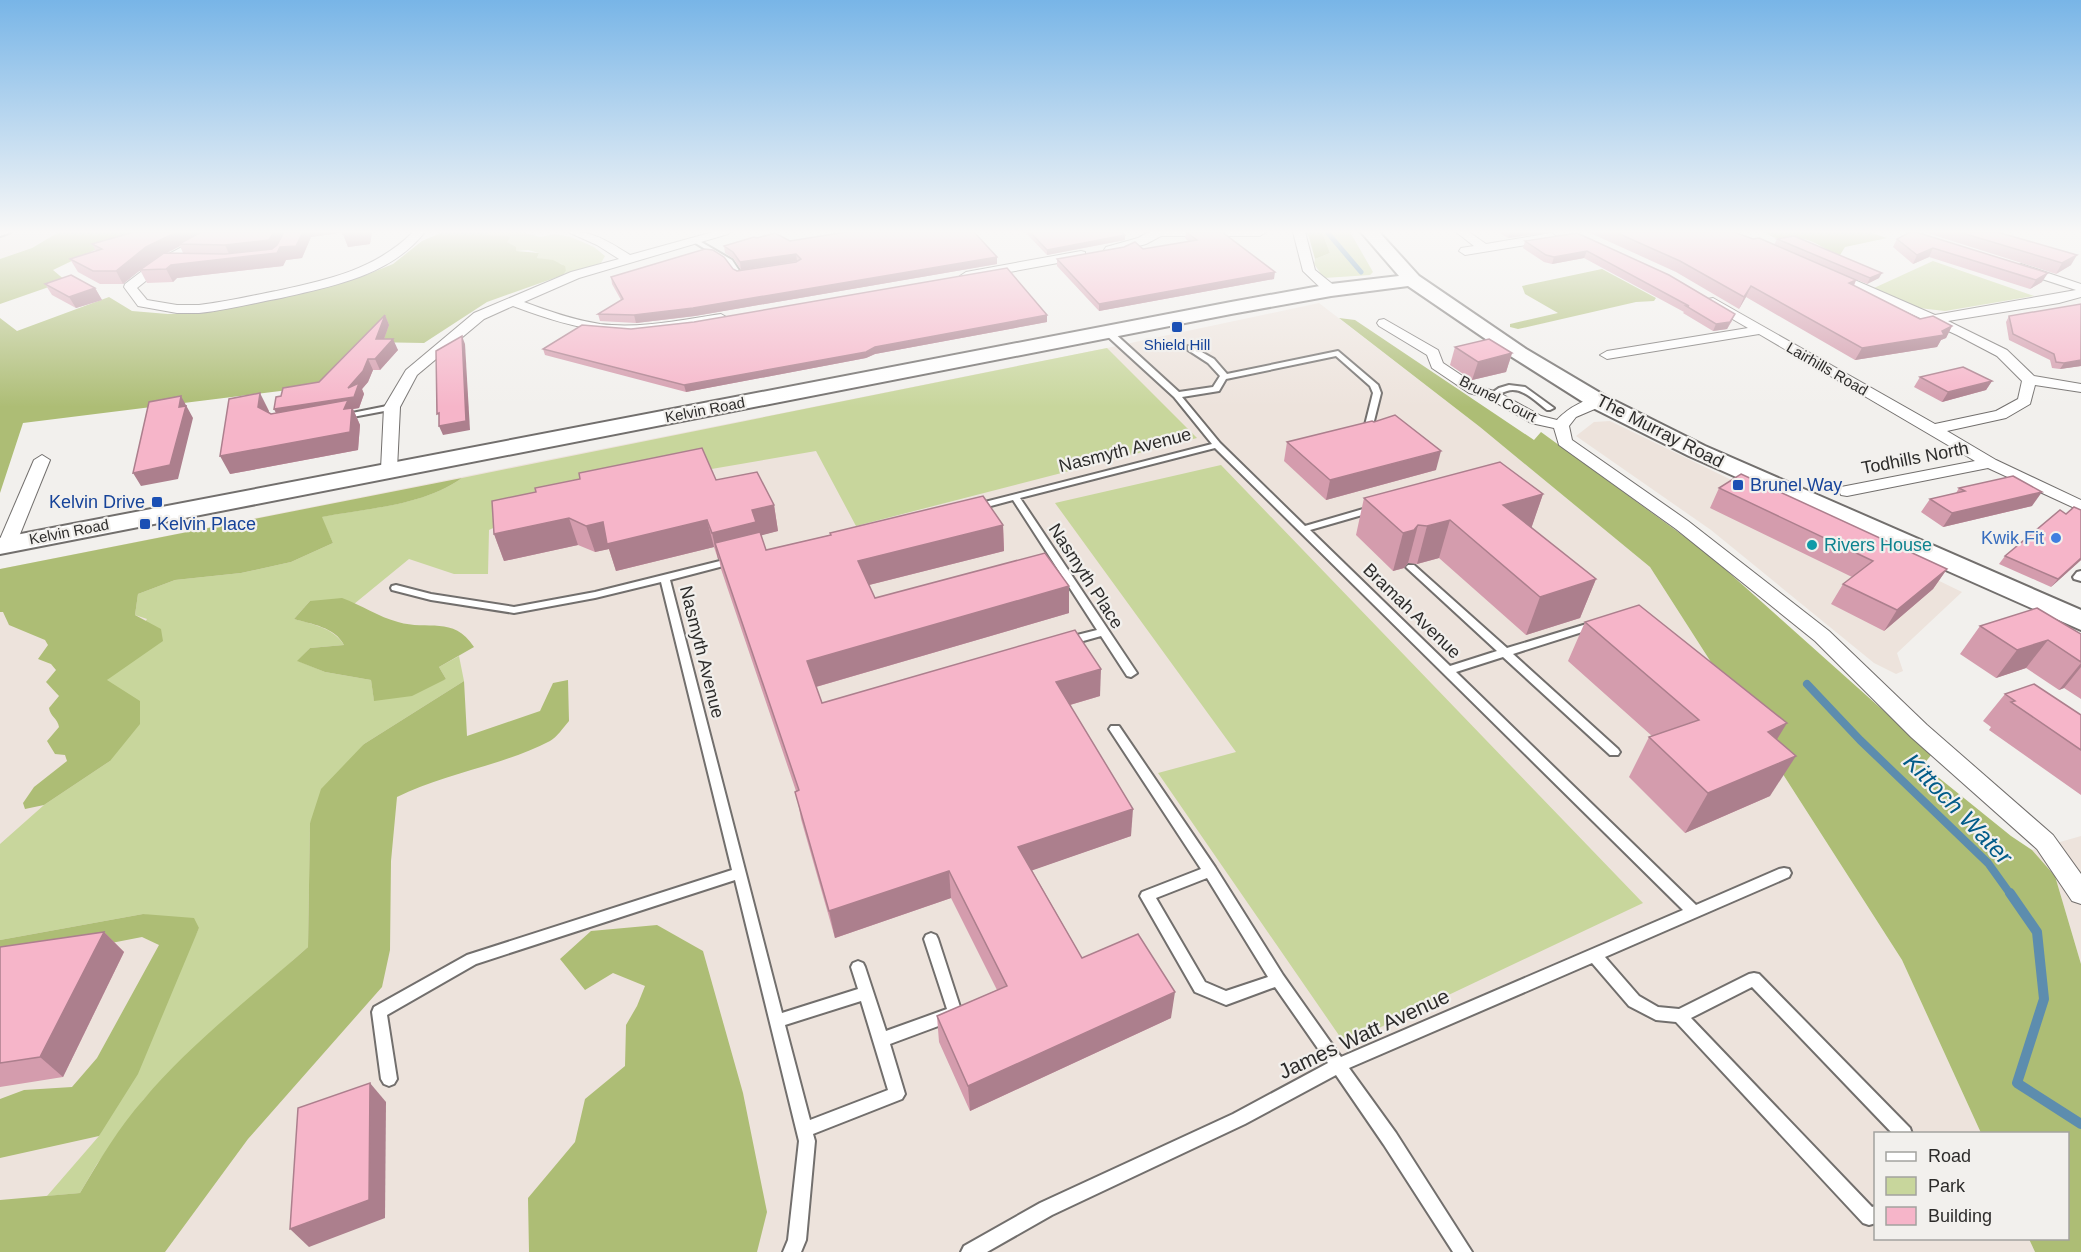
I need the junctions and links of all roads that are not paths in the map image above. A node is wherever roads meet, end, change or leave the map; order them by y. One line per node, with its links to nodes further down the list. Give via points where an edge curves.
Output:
1 (133, 290): 2 (street, via 143,303 188,310)
2 (298, 290)
3 (538, 290): 9 (street)
4 (1329, 290): 14 (street, Kelvin Road)
5 (1427, 290): 22 (street, The Murray Road, via 1519,354)
6 (1868, 290): 11 (street)
7 (1696, 292): 13 (street, Lairhills Road)
8 (2081, 293): 11 (street)
9 (510, 302): 10 (street, via 554,318 601,328 636,328); 23 (street, via 479,315 411,373)
10 (729, 316)
11 (1935, 319): 18 (street, via 2002,353)
12 (1384, 323): 21 (street, Brunel Court, via 1434,353 1437,365 1474,390)
13 (1760, 330): 16 (street); 27 (street, Lairhills Road)
14 (1108, 332): 20 (lane, Bramah Avenue); 32 (street, Kelvin Road)
15 (1191, 348): 17 (lane, via 1211,361)
16 (1607, 355)
17 (1223, 377): 20 (lane, via 1216,389); 28 (lane, via 1338,353 1374,385 1377,393 1366,432)
18 (2029, 380): 19 (street); 27 (street, via 2025,401 2001,415)
19 (2081, 388)
20 (1177, 395): 29 (lane, Bramah Avenue)
21 (1493, 395): 24 (lane, via 1504,386 1518,385); 26 (street, Brunel Court, via 1536,420)
22 (1599, 402): 26 (street, via 1571,414); 44 (street, The Murray Road, via 1717,460)
23 (392, 407): 25 (lane); 32 (street)
24 (1550, 408)
25 (335, 418)
26 (1561, 425): 56 (street, via 1566,442 1682,525 1822,636 1919,731 2044,842)
27 (1931, 430): 31 (street, Lairhills Road)
28 (1370, 436)
29 (1217, 445): 34 (lane, Nasmyth Avenue); 38 (lane, Bramah Avenue)
30 (42, 460): 39 (street)
31 (1990, 463): 33 (street, Todhills North); 36 (street, Lairhills Road)
32 (389, 469): 39 (street, Kelvin Road)
33 (1847, 491)
34 (1015, 497): 37 (lane, Nasmyth Avenue); 46 (lane, Nasmyth Place)
35 (1383, 506): 38 (lane)
36 (2081, 506)
37 (963, 510)
38 (1304, 529): 49 (lane, Bramah Avenue)
39 (3, 545)
40 (743, 558): 42 (lane, Nasmyth Avenue)
41 (1411, 567): 48 (lane)
42 (665, 578): 43 (lane, via 514,610); 54 (lane, Nasmyth Avenue)
43 (396, 588)
44 (2081, 621)
45 (1603, 622): 48 (lane)
46 (1103, 632): 47 (lane); 50 (lane, Nasmyth Place)
47 (1058, 644)
48 (1505, 654): 49 (lane); 52 (lane)
49 (1449, 670): 57 (lane, Bramah Avenue)
50 (1131, 673)
51 (1115, 729): 53 (lane)
52 (1614, 752)
53 (1210, 871): 61 (lane); 61 (lane, via 1147,896 1200,987 1226,998)
54 (740, 873): 64 (lane, Nasmyth Avenue); 67 (lane, via 472,959 379,1012)
55 (1784, 873): 57 (lane, James Watt Avenue)
56 (2081, 894)
57 (1694, 912): 59 (lane, James Watt Avenue)
58 (931, 939): 65 (lane, via 956,1013)
59 (1594, 955): 63 (lane, via 1634,1001 1656,1013); 66 (lane, James Watt Avenue)
60 (858, 967): 62 (lane)
61 (1278, 980): 66 (lane)
62 (866, 993): 64 (lane); 65 (lane)
63 (1680, 1016): 69 (lane, via 1754,979); 70 (lane, via 1869,1217)
64 (777, 1021): 68 (lane, Nasmyth Avenue)
65 (881, 1040): 68 (lane, via 897,1094)
66 (1337, 1066): 72 (lane, James Watt Avenue, via 1239,1119 1046,1209); 73 (lane)
67 (389, 1079)
68 (804, 1130): 71 (lane, Nasmyth Avenue, via 807,1141 797,1240)
69 (1902, 1132)
70 (1874, 1214)
71 (792, 1252)
72 (970, 1252)
73 (1463, 1252)

